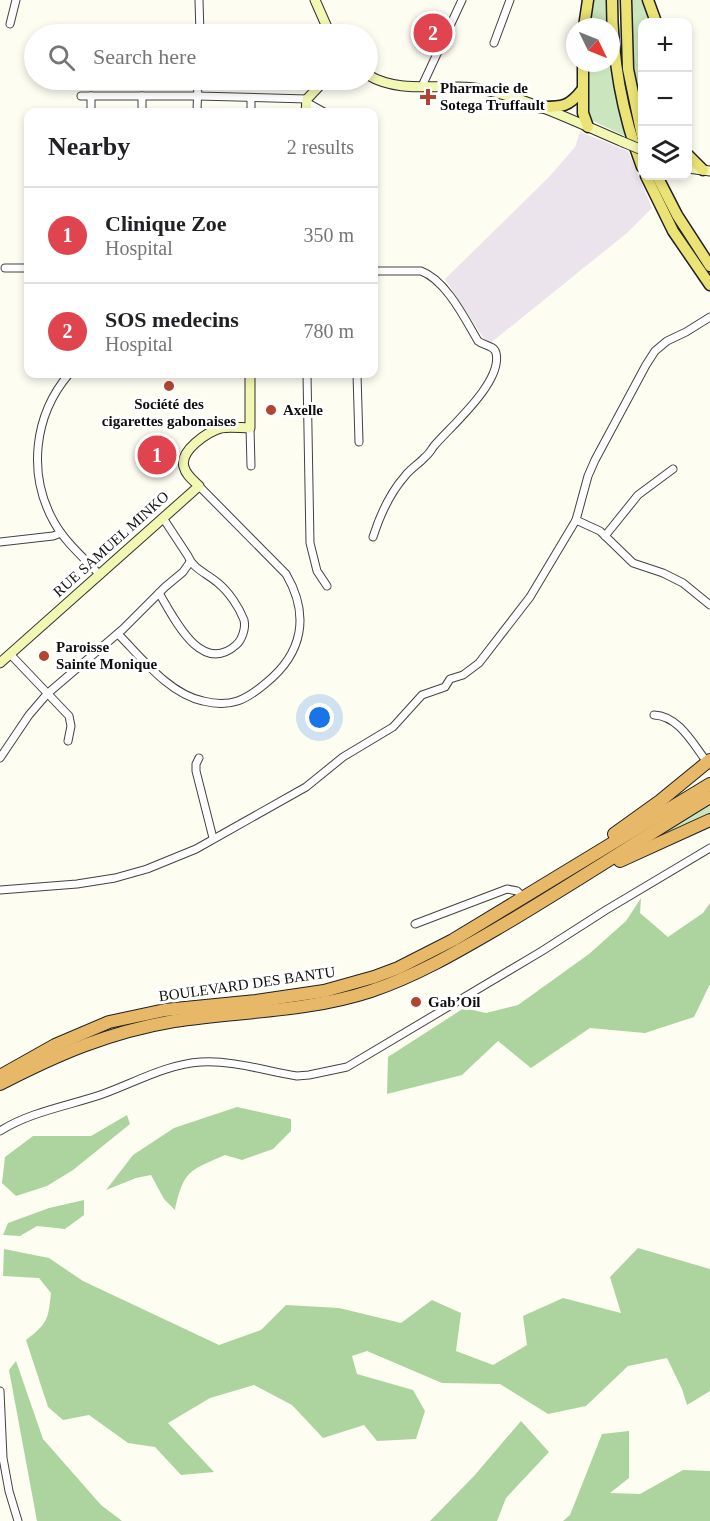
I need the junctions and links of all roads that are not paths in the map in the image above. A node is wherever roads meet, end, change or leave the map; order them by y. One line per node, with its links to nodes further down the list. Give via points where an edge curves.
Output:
1 (16, 0): 12 (street)
2 (199, 0): 13 (street)
3 (315, 0): 14 (street)
4 (462, 0): 18 (street)
5 (510, 0): 15 (street)
6 (588, 0): 10 (main road)
7 (612, 0): 38 (main road, via 618,79)
8 (626, 0): 35 (main road, via 628,69)
9 (648, 0): 11 (main road)
10 (585, 18)
11 (655, 18)
12 (10, 24)
13 (200, 24)
14 (326, 24)
15 (494, 43)
16 (583, 72): 19 (main road)
17 (378, 79): 18 (street)
18 (422, 86): 28 (street, via 477,89)
19 (582, 89): 28 (main road, via 567,105); 36 (main road)
20 (197, 90): 25 (street)
21 (316, 90): 27 (street)
22 (81, 96): 23 (street)
23 (92, 96): 24 (street); 29 (street)
24 (142, 96): 25 (street); 30 (street)
25 (197, 96): 26 (street); 31 (street)
26 (251, 98): 27 (street); 32 (street)
27 (307, 100): 33 (street); 34 (street)
28 (540, 107): 36 (street)
29 (91, 108)
30 (142, 108)
31 (197, 108)
32 (251, 108)
33 (306, 108)
34 (318, 108)
35 (640, 126)
36 (588, 127): 37 (street, bridge)
37 (638, 148)
38 (638, 154)
39 (692, 159): 40 (main road)
40 (706, 171)
41 (648, 180): 47 (main road, via 667,221)
42 (659, 180): 43 (main road)
43 (710, 266)
44 (5, 268): 45 (street)
45 (24, 268)
46 (378, 271): 62 (street, via 428,273 456,304 478,341 496,350 490,379 447,434 398,484)
47 (710, 285)
48 (710, 317): 59 (street, via 667,341 651,357 595,460)
49 (66, 378): 60 (street, via 40,426 37,464 43,497)
50 (250, 378): 53 (street)
51 (307, 378): 66 (street, via 310,543 317,571)
52 (357, 378): 54 (street)
53 (250, 428): 55 (street); 57 (street, via 219,429 191,447 183,465)
54 (359, 442)
55 (251, 466)
56 (673, 469): 61 (street, via 638,495)
57 (198, 486): 58 (street, RUE SAMUEL MINKO); 69 (street, via 286,574 295,589 300,621 293,653 286,665 252,695 236,703 202,701 166,681)
58 (163, 518): 64 (street); 65 (street, RUE SAMUEL MINKO)
59 (576, 520): 61 (street); 81 (street, via 530,597 479,663 450,679 445,687 423,695 393,727 343,757 306,787)
60 (62, 532): 63 (street); 65 (street)
61 (605, 536): 68 (street, via 633,563 683,583)
62 (373, 537)
63 (0, 542)
64 (190, 562): 67 (street); 67 (street, via 220,584 235,602 245,623 241,641 227,653 214,655 190,642)
65 (100, 575): 70 (street, RUE SAMUEL MINKO)
66 (327, 586)
67 (159, 593): 69 (street)
68 (710, 605)
69 (118, 634): 72 (street)
70 (10, 654): 71 (street, RUE SAMUEL MINKO); 72 (street)
71 (0, 663)
72 (47, 694): 74 (street, via 69,716); 75 (street)
73 (654, 715): 77 (street, via 665,715 674,721)
74 (69, 741)
75 (0, 758)
76 (199, 758): 81 (street, via 196,771)
77 (709, 761): 83 (highway)
78 (710, 784): 83 (highway, BOULEVARD DES BANTU)
79 (710, 797): 86 (highway, BOULEVARD DES BANTU)
80 (710, 820): 86 (highway, via 626,858)
81 (213, 838): 84 (street, via 147,869 115,878)
82 (710, 848): 93 (street, via 347,1067 297,1076 213,1062 190,1063 33,1116)
83 (548, 884): 85 (highway, BOULEVARD DES BANTU)
84 (0, 890)
85 (524, 898): 87 (street, via 507,889); 88 (highway, BOULEVARD DES BANTU, via 418,959 374,977 284,997 165,1011)
86 (527, 911): 88 (highway, BOULEVARD DES BANTU, via 427,969 354,996 290,1008)
87 (415, 924)
88 (111, 1028): 89 (highway, via 75,1033); 90 (highway, BOULEVARD DES BANTU, via 56,1045); 91 (highway, BOULEVARD DES BANTU); 92 (highway)
89 (0, 1067)
90 (0, 1076)
91 (0, 1084)
92 (0, 1092)
93 (0, 1131)
94 (0, 1391): 95 (street, via 3,1458)
95 (18, 1521)

